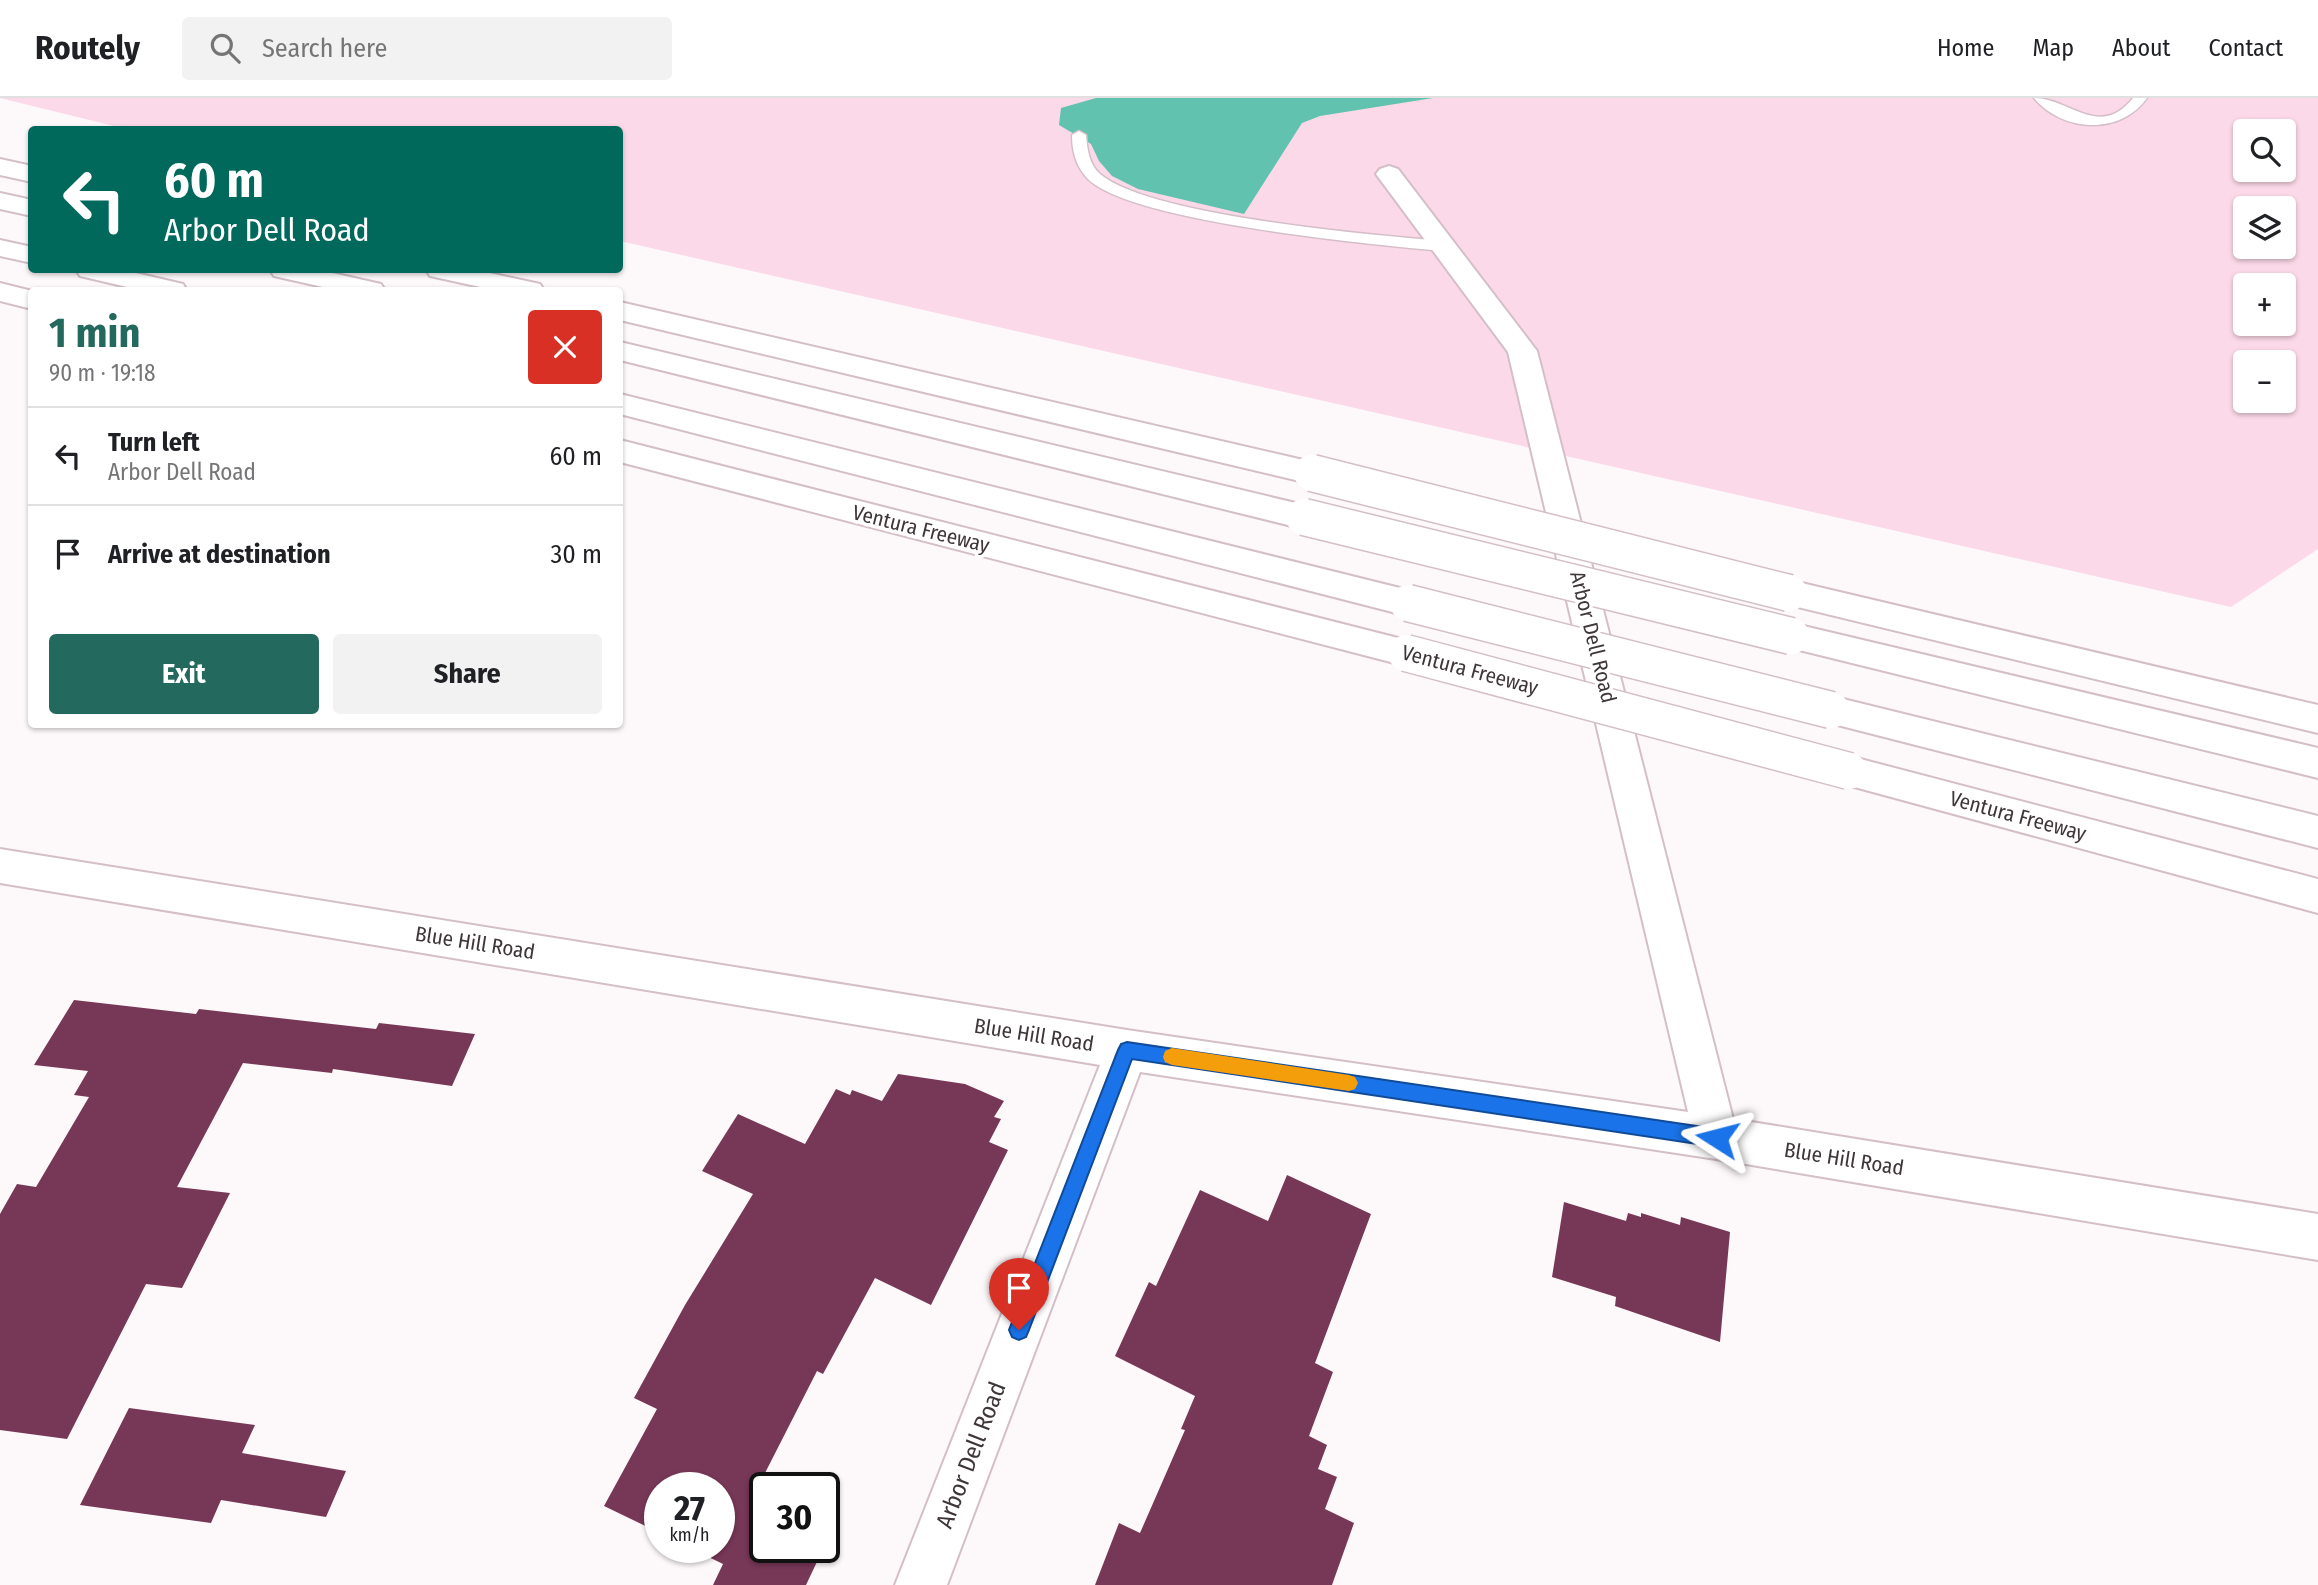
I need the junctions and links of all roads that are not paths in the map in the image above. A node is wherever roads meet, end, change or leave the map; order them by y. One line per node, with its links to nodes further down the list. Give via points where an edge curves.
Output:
1 (2041, 98): 2 (lane, via 2050,109 2075,120 2094,121 2116,116)
2 (2140, 98)
3 (1079, 135): 9 (lane, via 1079,152 1095,178 1122,193 1294,228)
4 (0, 167): 5 (main road)
5 (28, 173)
6 (1389, 174): 9 (main road, Arbor Dell Road)
7 (0, 201): 8 (main road)
8 (28, 207)
9 (1443, 246): 30 (main road, Arbor Dell Road, via 1522,351)
10 (0, 248): 11 (main road)
11 (28, 254)
12 (102, 273): 15 (main road)
13 (297, 273): 16 (main road)
14 (454, 273): 17 (main road)
15 (161, 287)
16 (358, 287)
17 (516, 287)
18 (0, 292): 19 (main road)
19 (28, 299)
20 (623, 312): 24 (main road, bridge, via 1312,473)
21 (623, 352): 25 (main road, bridge)
22 (623, 405): 26 (main road, bridge)
23 (623, 452): 28 (main road, Ventura Freeway, bridge, via 1406,653)
24 (2313, 718)
25 (2318, 763)
26 (2318, 832)
27 (0, 866): 29 (main road, Blue Hill Road)
28 (2318, 896)
29 (1127, 1050): 30 (main road, Blue Hill Road); 32 (main road, Arbor Dell Road)
30 (1717, 1138): 31 (main road, Blue Hill Road)
31 (2318, 1237)
32 (921, 1585)

